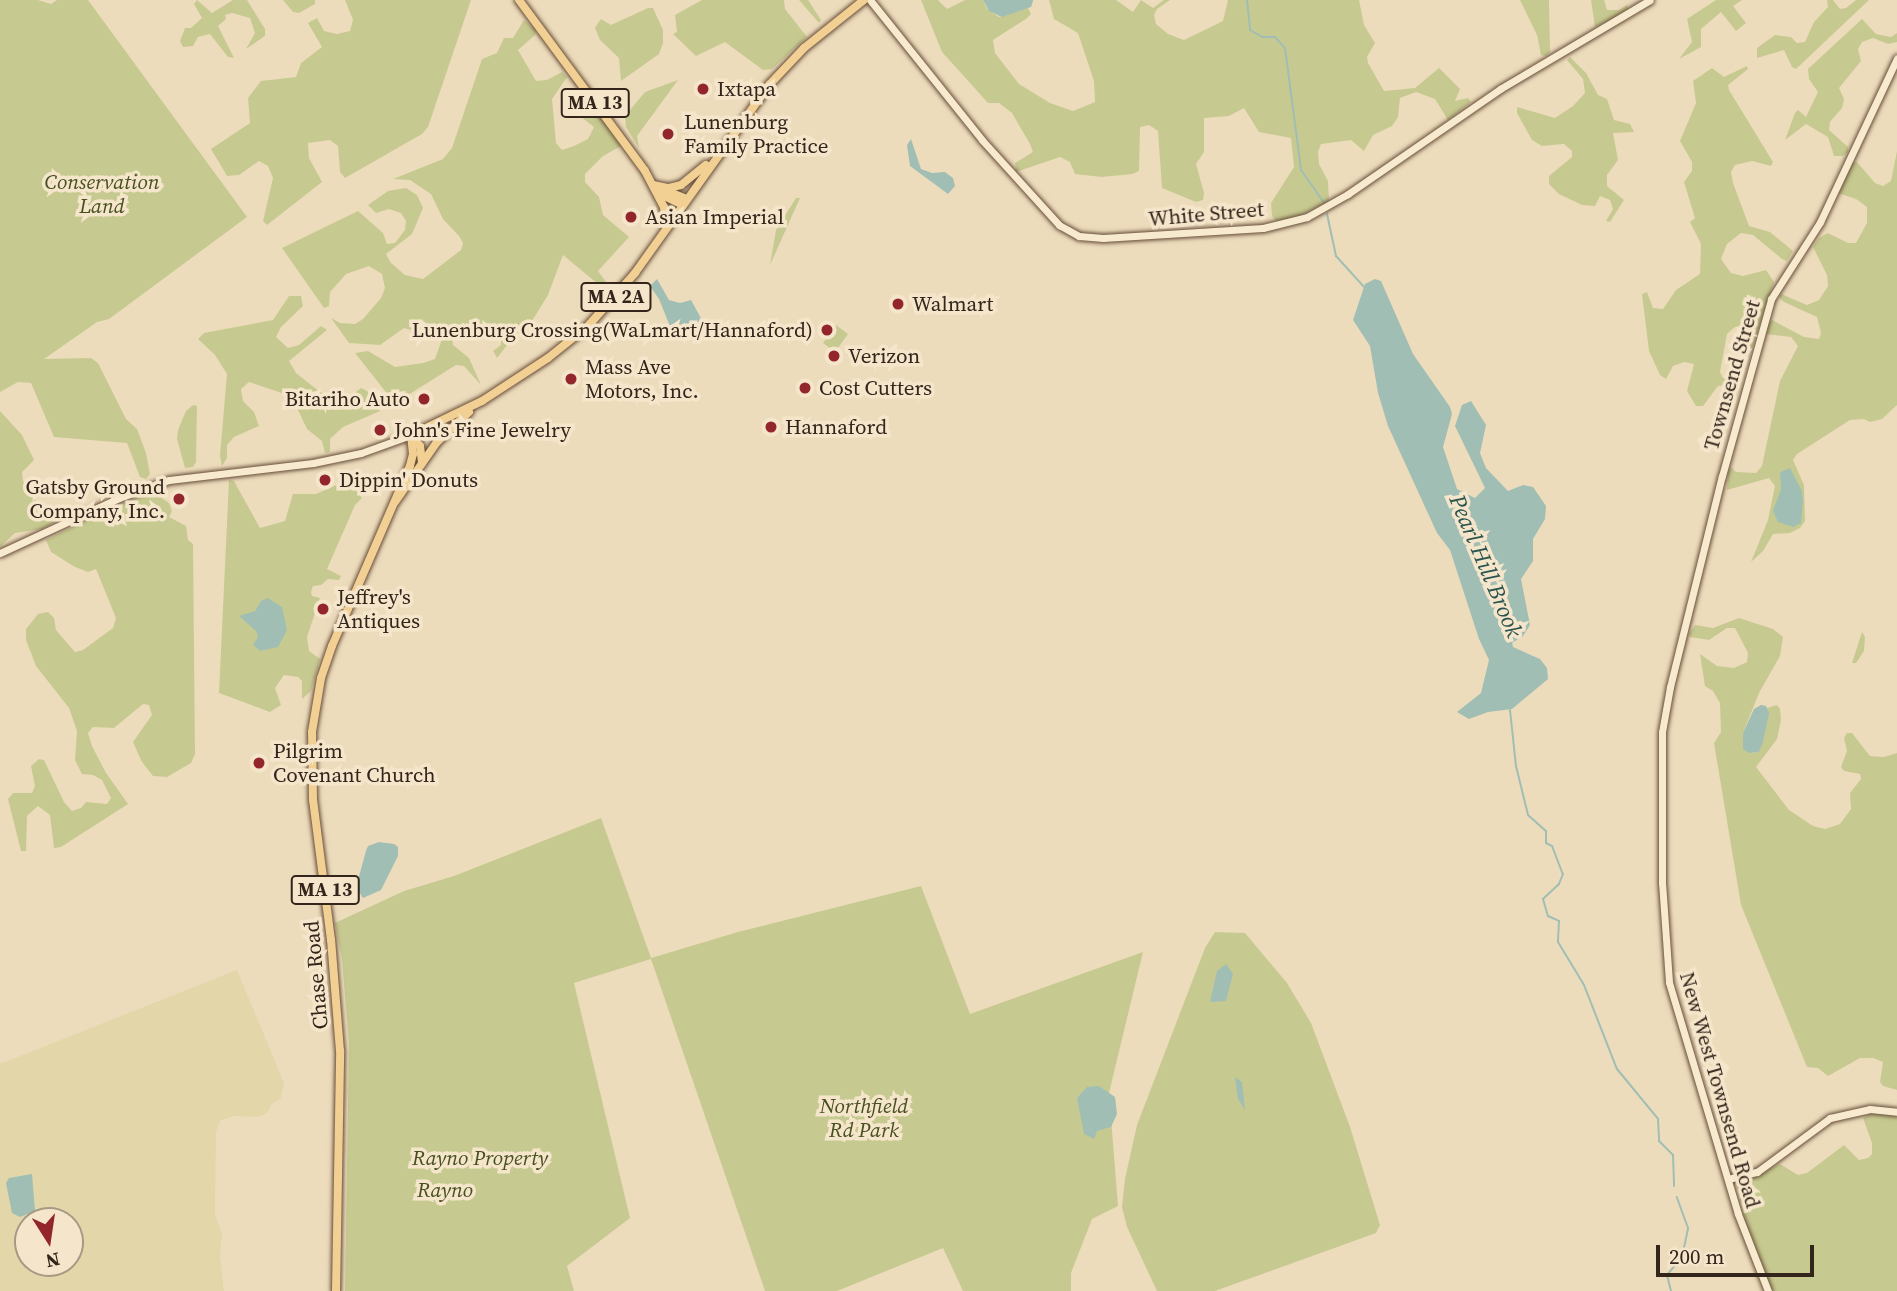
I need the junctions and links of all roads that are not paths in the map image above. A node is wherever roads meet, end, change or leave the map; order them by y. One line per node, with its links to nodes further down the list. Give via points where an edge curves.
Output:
1 (519, 0): 7 (main road, MA 13)
2 (864, 0): 6 (main road, MA 2A, via 804,48 769,85)
3 (870, 0): 4 (street, White Street, via 982,139 1059,225 1079,236 1103,238 1257,229 1307,217 1349,194 1478,103)
4 (1650, 0)
5 (1897, 58): 15 (street, Townsend Street, via 1820,222 1770,299)
6 (719, 153): 7 (main road, via 681,185); 8 (main road, MA 2A)
7 (656, 189): 8 (main road); 9 (main road, MA 13)
8 (685, 202): 9 (main road, MA 2A)
9 (666, 228): 10 (main road, MA 2A, via 625,287 588,326)
10 (482, 401): 11 (main road, MA 2A); 12 (main road, Chase Road / MA 13, via 445,434)
11 (411, 435): 12 (main road, via 420,446); 13 (main road, Chase Road / MA 13, via 413,458); 14 (street, MA 2A, via 368,451 313,463 169,480 130,493)
12 (422, 463): 13 (main road, Chase Road / MA 13)
13 (393, 504): 18 (main road, Chase Road / MA 13, via 332,646 312,732 312,788 340,1051)
14 (0, 554)
15 (1691, 603): 17 (street, New West Townsend Road, via 1662,732 1664,952)
16 (1897, 1112): 17 (street, via 1870,1109 1828,1120 1757,1172)
17 (1728, 1179): 19 (street, New West Townsend Road)
18 (336, 1291)
19 (1768, 1291)

